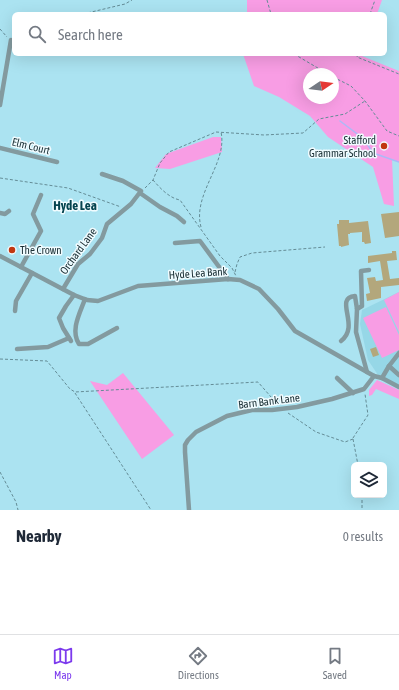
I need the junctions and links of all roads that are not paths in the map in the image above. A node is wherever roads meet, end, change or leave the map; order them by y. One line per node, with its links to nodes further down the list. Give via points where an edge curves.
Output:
1 (11, 40): 2 (street)
2 (0, 105)
3 (0, 148): 4 (street, Elm Court)
4 (57, 162)
5 (102, 174): 6 (street, via 123,181)
6 (140, 192): 10 (street); 17 (street, Orchard Lane, via 131,204 107,224 102,238 90,254 78,264)
7 (41, 196): 13 (street, via 33,214 41,232)
8 (9, 211): 9 (street, via 5,214)
9 (0, 213)
10 (184, 222)
11 (175, 243): 16 (street, via 200,241)
12 (0, 256): 13 (street, Hyde Lea Bank)
13 (21, 267): 15 (street, Hyde Lea Bank)
14 (369, 270): 20 (street, via 361,271 362,306)
15 (32, 273): 17 (street, Hyde Lea Bank); 21 (street, via 16,301)
16 (228, 279): 19 (street, Hyde Lea Bank, via 138,286 98,301); 27 (street, Hyde Lea Bank, via 259,289 296,331)
17 (63, 289): 18 (street, Hyde Lea Bank)
18 (74, 295): 19 (street, Hyde Lea Bank); 24 (street, via 59,318 70,339 48,347)
19 (85, 299): 22 (street, via 75,326 79,344 88,344)
20 (357, 309): 23 (street, via 355,296 351,296 346,300 345,306 349,332); 27 (street, via 356,332)
21 (15, 311)
22 (116, 328)
23 (341, 341)
24 (17, 349)
25 (399, 353): 26 (street)
26 (389, 366): 28 (street); 31 (street)
27 (367, 372): 29 (street, Hyde Lea Bank)
28 (399, 375)
29 (374, 376): 31 (street, Hyde Lea Bank); 33 (street, Barn Bank Lane, via 364,389)
30 (337, 378): 33 (street)
31 (382, 378): 32 (street, Hyde Lea Bank)
32 (399, 387)
33 (353, 393): 34 (street, Barn Bank Lane, via 297,407 252,410 226,416 196,432 185,445)
34 (189, 510)

